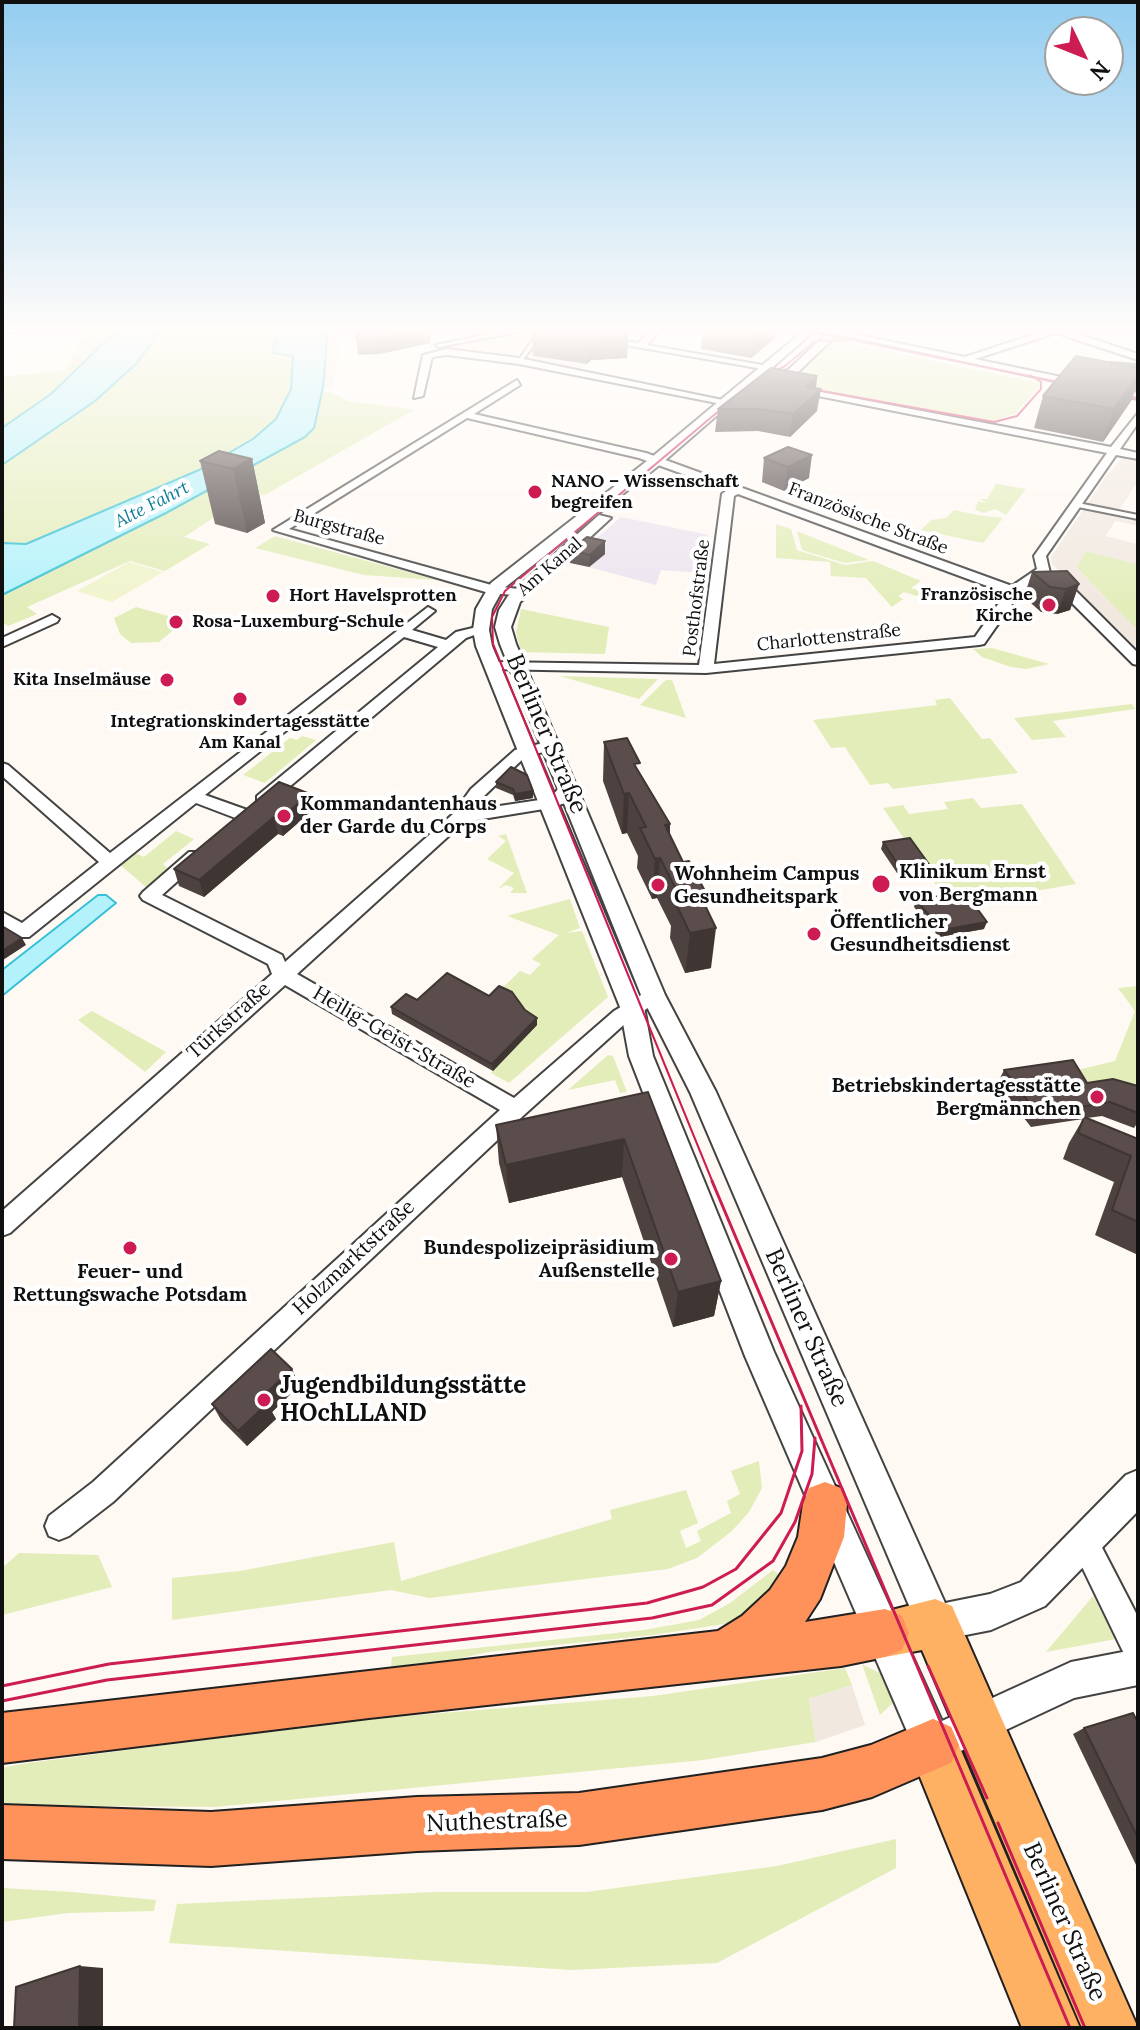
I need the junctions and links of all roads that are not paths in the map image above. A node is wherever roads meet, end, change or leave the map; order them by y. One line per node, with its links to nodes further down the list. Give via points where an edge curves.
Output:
1 (454, 422): 13 (street, Burgstraße, via 279,530)
2 (493, 422): 8 (street, Französische Straße)
3 (709, 422): 8 (street, Am Kanal)
4 (965, 422): 6 (street)
5 (1134, 422): 6 (street)
6 (1114, 451): 7 (street); 10 (street)
7 (1138, 456)
8 (663, 462): 9 (street, Französische Straße); 13 (street, Am Kanal, via 547,543); 15 (street, Am Kanal)
9 (737, 490): 14 (street, Französische Straße); 26 (street, Posthofstraße, via 728,494)
10 (1076, 504): 11 (street); 12 (street, via 1040,556)
11 (1138, 517)
12 (1044, 573): 14 (street, Charlottenstraße, via 1031,575); 23 (street)
13 (494, 590): 15 (street, Burgstraße); 19 (street, Am Kanal)
14 (1014, 591): 26 (street, Charlottenstraße, via 979,641)
15 (521, 593): 18 (street, Am Kanal, via 507,610)
16 (428, 611): 20 (street)
17 (52, 619): 21 (street)
18 (503, 627): 19 (street); 24 (street, Berliner Straße)
19 (481, 630): 22 (street); 25 (street, Berliner Straße)
20 (402, 632): 22 (street); 31 (street)
21 (2, 643)
22 (448, 645): 31 (street, via 238,820)
23 (1138, 661)
24 (515, 663): 25 (street, Charlottenstraße); 26 (street, Charlottenstraße); 27 (street, Berliner Straße)
25 (493, 666): 28 (street, Berliner Straße)
26 (706, 669)
27 (551, 746): 28 (street); 30 (street, Berliner Straße)
28 (528, 749): 32 (street, Berliner Straße); 33 (street, Türkstraße, via 477,793)
29 (3, 771): 35 (street)
30 (569, 786): 32 (street); 38 (street, Berliner Straße)
31 (194, 797): 35 (street)
32 (550, 803): 33 (street); 38 (street, Berliner Straße)
33 (459, 818): 37 (street, Türkstraße)
34 (204, 849): 37 (street, Heilig-Geist-Straße, via 149,896 275,960)
35 (109, 862): 36 (street, via 22,932)
36 (2, 918)
37 (282, 974): 39 (street, Heilig-Geist-Straße); 40 (street, Türkstraße)
38 (642, 1001): 39 (street, Holzmarktstraße); 42 (street, Berliner Straße, via 641,1056); 45 (street, Berliner Straße, via 703,1092)
39 (516, 1109): 43 (street, Holzmarktstraße, via 103,1492)
40 (2, 1226)
41 (1138, 1487): 44 (street)
42 (825, 1504): 46 (street, Berliner Straße); 48 (highway, via 821,1537 787,1607)
43 (59, 1526)
44 (1085, 1544): 45 (street, via 1033,1594 991,1612); 47 (street)
45 (935, 1623): 46 (main road); 50 (main road, Berliner Straße)
46 (885, 1633): 48 (highway); 50 (street, Berliner Straße)
47 (1138, 1649)
48 (724, 1656): 51 (highway)
49 (1138, 1667): 50 (street, via 1071,1680)
50 (955, 1733): 52 (highway, Nuthestraße, via 872,1771 822,1784 579,1819 211,1839); 53 (main road, Berliner Straße); 54 (main road, Berliner Straße)
51 (2, 1738)
52 (2, 1832)
53 (1051, 2028)
54 (1111, 2028)

